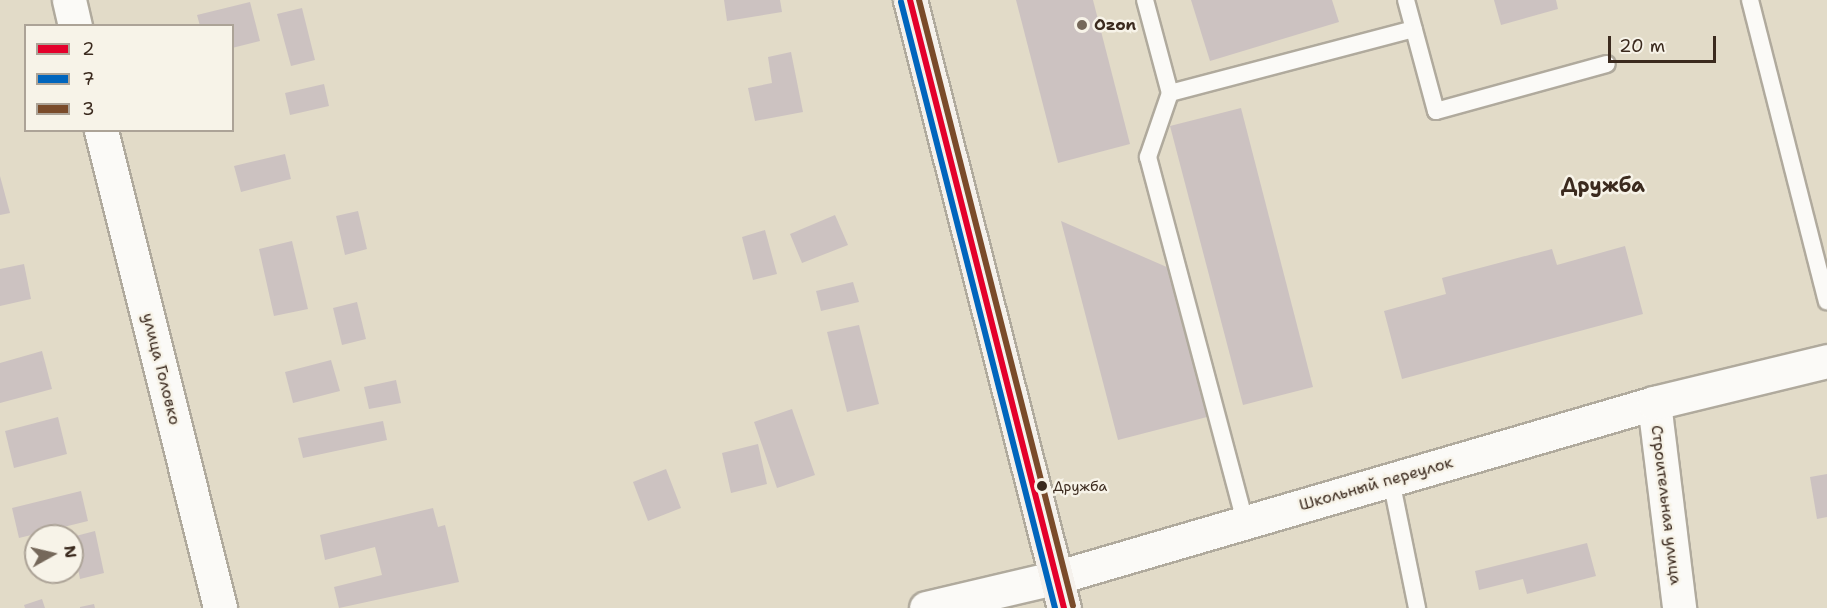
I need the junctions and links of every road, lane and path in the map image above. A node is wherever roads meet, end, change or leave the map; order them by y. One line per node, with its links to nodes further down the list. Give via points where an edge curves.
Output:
1 (69, 0): 6 (street)
2 (910, 0): 16 (main road)
3 (1145, 0): 9 (lane)
4 (1406, 0): 7 (lane)
5 (1750, 0): 11 (lane)
6 (75, 24)
7 (1414, 29): 8 (lane, via 1436,111); 9 (lane)
8 (1607, 64)
9 (1170, 93): 15 (lane, via 1148,157)
10 (101, 132): 17 (street, улица Головко)
11 (1827, 301)
12 (1827, 361): 13 (street, Школьный переулок)
13 (1654, 402): 14 (street, Школьный переулок); 20 (street, Строительная улица)
14 (1391, 480): 15 (street, Школьный переулок); 19 (lane)
15 (1245, 522): 16 (street, Школьный переулок)
16 (1061, 592): 18 (street, Школьный переулок)
17 (220, 608)
18 (926, 608)
19 (1416, 608)
20 (1679, 608)

